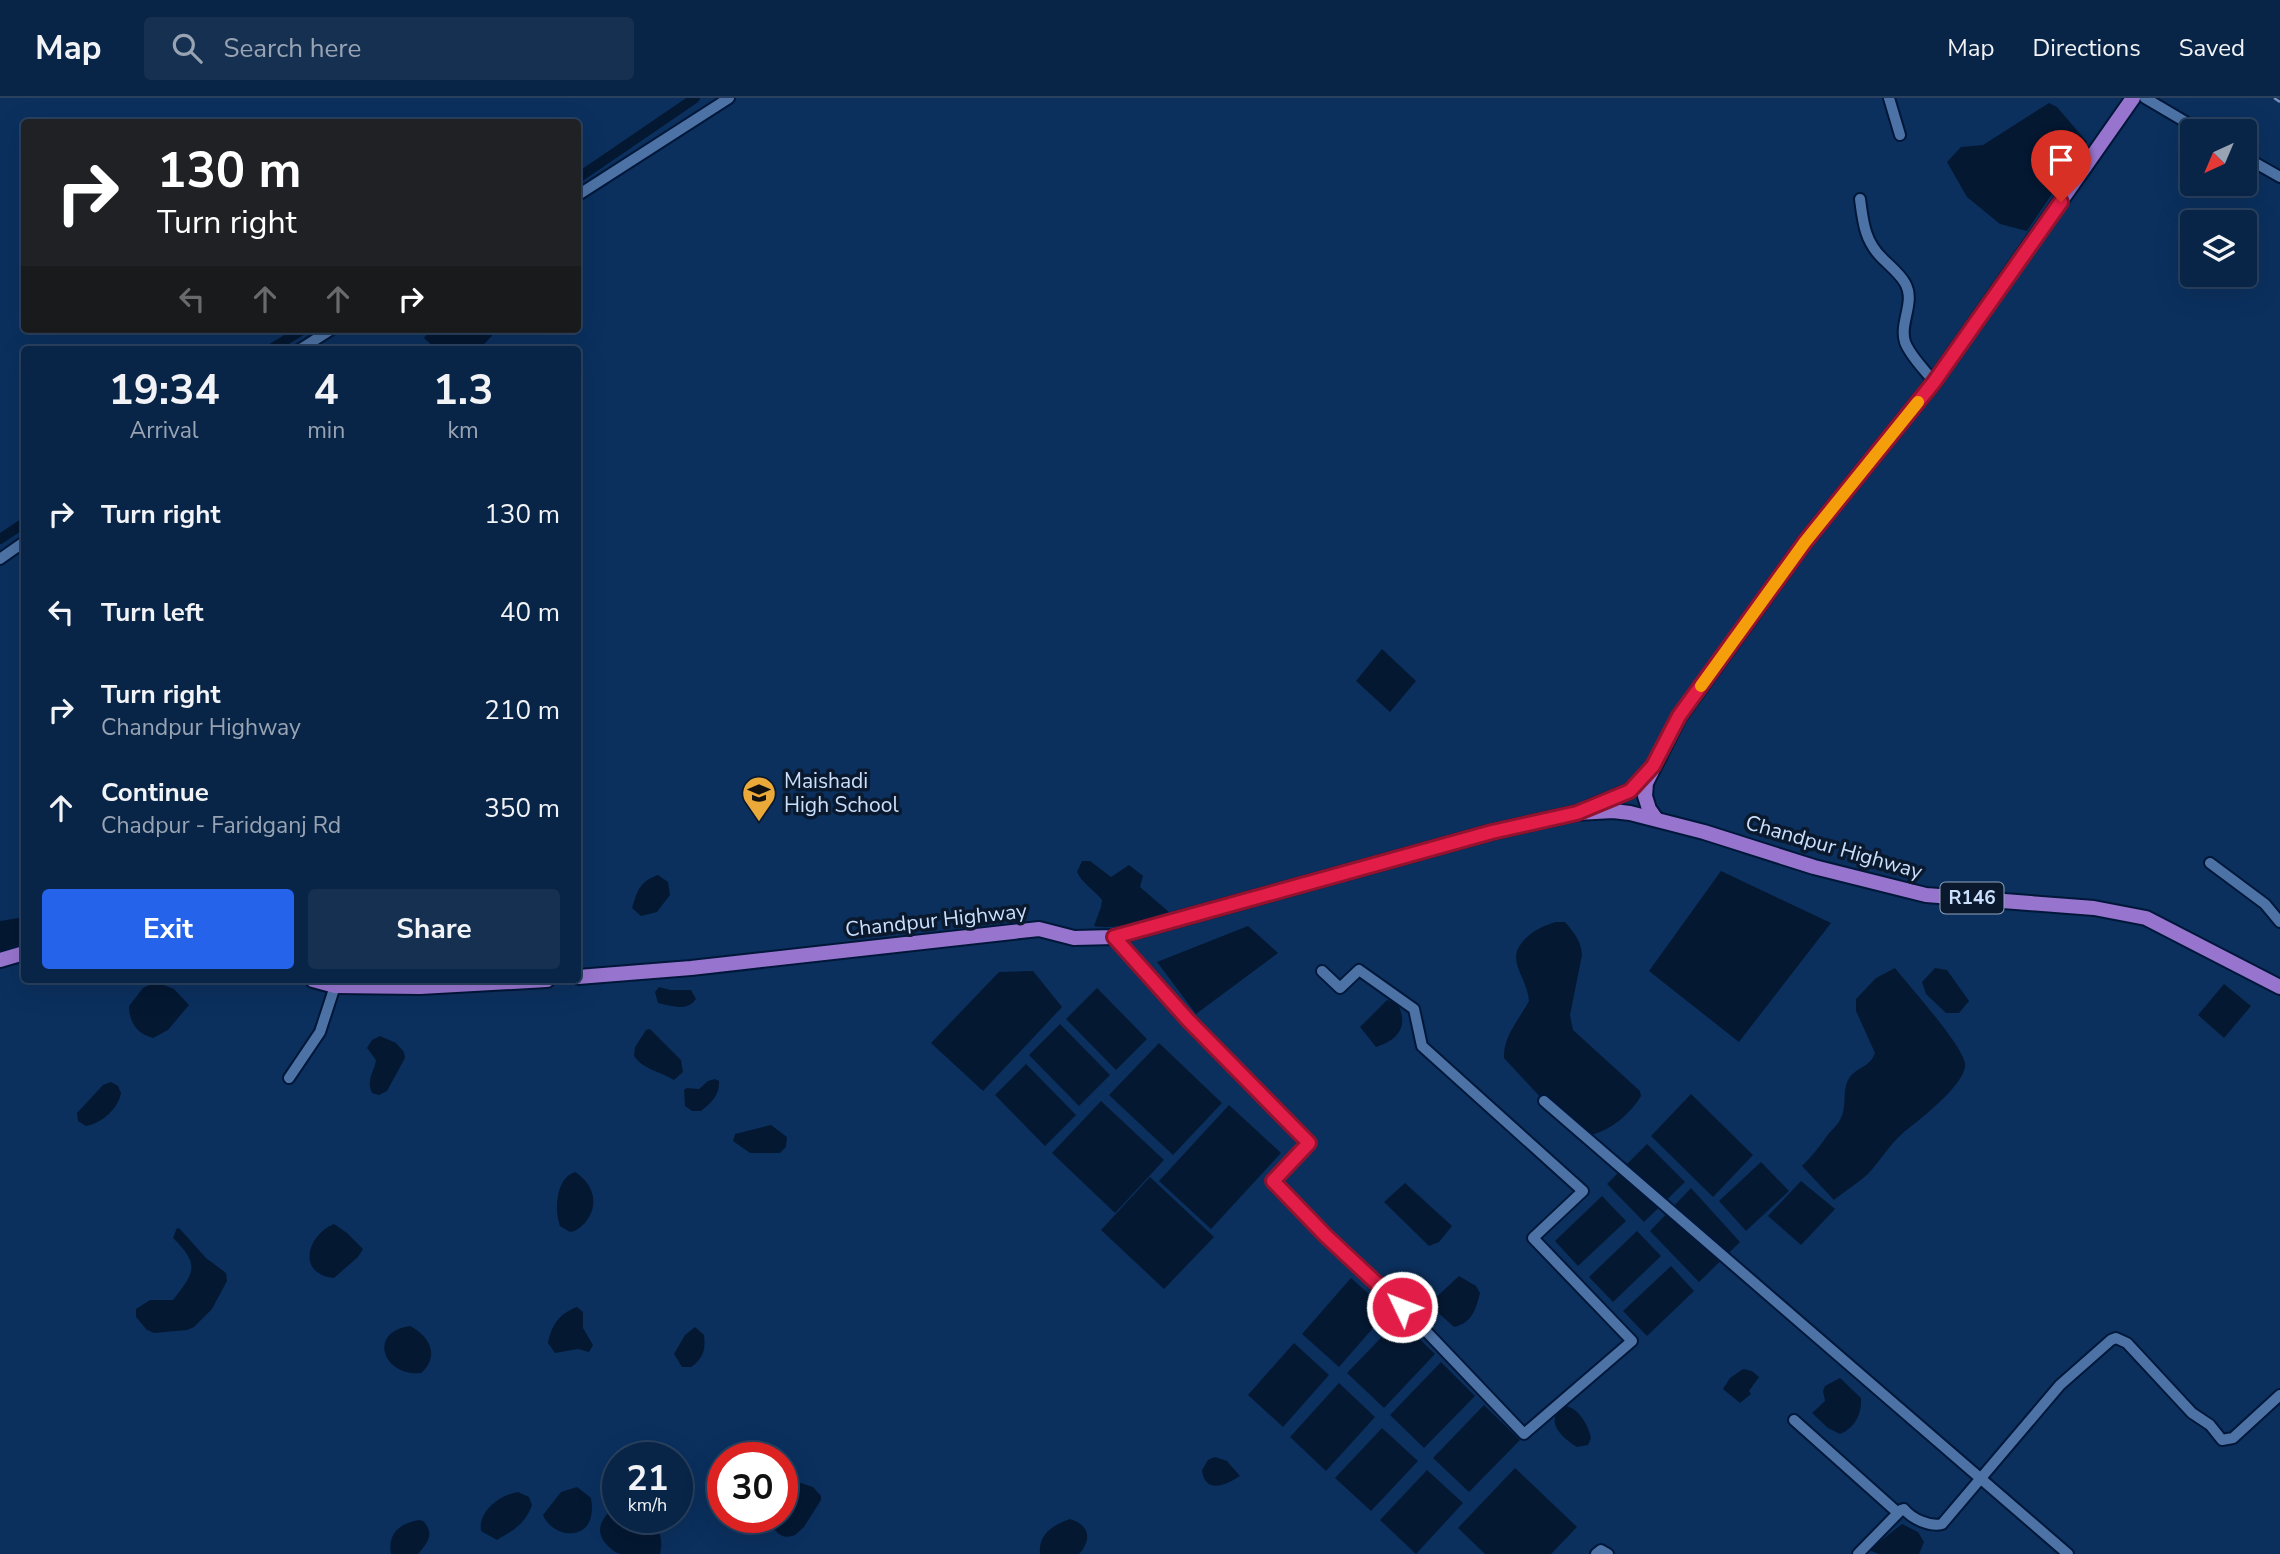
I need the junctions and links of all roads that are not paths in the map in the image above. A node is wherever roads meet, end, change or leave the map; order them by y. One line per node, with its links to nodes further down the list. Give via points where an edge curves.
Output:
1 (729, 98): 9 (street)
2 (1889, 98): 6 (street)
3 (2133, 98): 13 (main road)
4 (2145, 98): 5 (street)
5 (2181, 119)
6 (1900, 135)
7 (2258, 164): 8 (street)
8 (2280, 177)
9 (581, 193)
10 (1860, 200): 13 (street, via 1869,243 1905,281 1909,293 1905,341)
11 (326, 333): 12 (street)
12 (305, 346)
13 (1934, 382): 16 (main road, via 1805,542 1679,716)
14 (21, 544): 15 (street)
15 (0, 559)
16 (1653, 766): 17 (main road, via 1630,791); 18 (main road, via 1645,796)
17 (1577, 813): 18 (main road, Chandpur Highway, via 1622,812); 21 (main road, Chandpur Highway, via 1492,832)
18 (1656, 819): 29 (main road, Chandpur Highway / R146, via 1926,895 2094,908 2146,918)
19 (2210, 863): 20 (street, via 2265,904)
20 (2280, 922)
21 (1114, 937): 24 (street, via 1309,1143 1273,1181 1524,1434 1632,1340 1533,1238 1583,1191 1422,1046 1414,1009 1359,970 1340,988); 25 (main road, Chandpur Highway, via 1074,938 1039,929)
22 (21, 954): 23 (main road)
23 (0, 960)
24 (1322, 971)
25 (581, 977)
26 (324, 983): 28 (main road)
27 (493, 983): 28 (main road)
28 (335, 986): 30 (street, via 320,1032)
29 (2280, 987)
30 (289, 1078)
31 (1544, 1101): 38 (street)
32 (2280, 1395): 34 (street, via 2233,1438 2222,1440 2127,1343 2114,1338 2060,1385 1942,1524 1917,1519 1904,1509)
33 (1794, 1420): 34 (street)
34 (1897, 1512): 37 (street)
35 (1596, 1554): 36 (street, via 1601,1550)
36 (1608, 1554)
37 (1858, 1554)
38 (2068, 1554)

